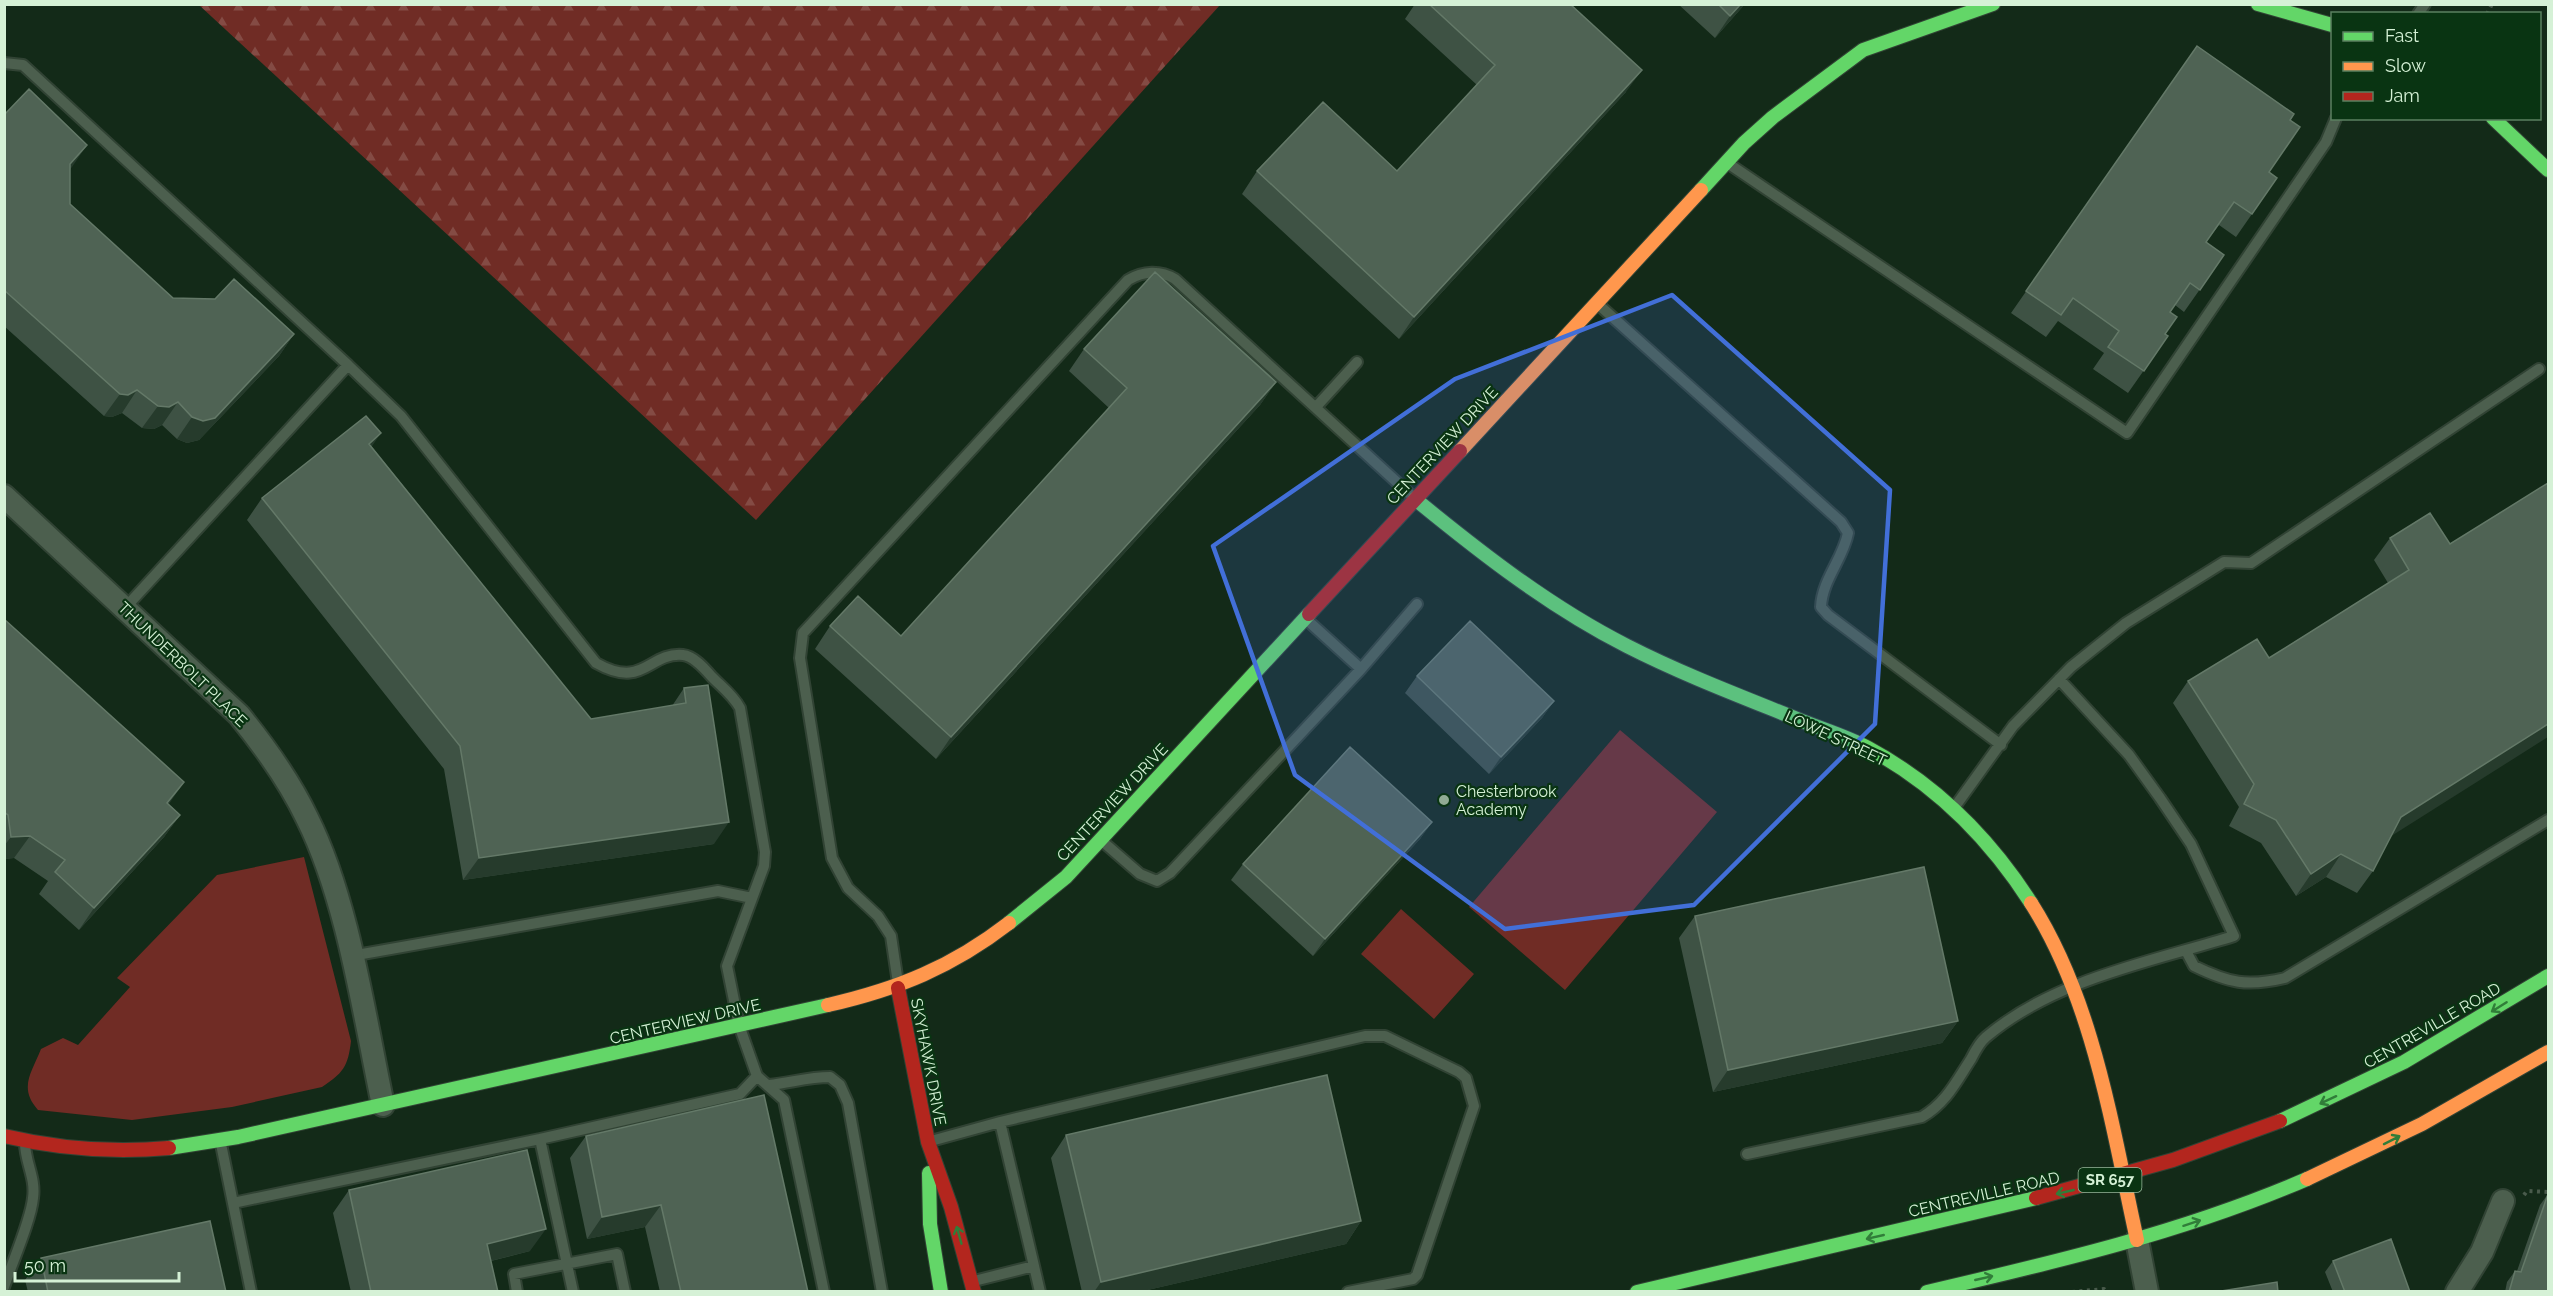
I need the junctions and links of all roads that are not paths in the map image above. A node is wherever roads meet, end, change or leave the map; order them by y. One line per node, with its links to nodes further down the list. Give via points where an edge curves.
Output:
1 (1993, 4): 7 (street, CENTERVIEW DRIVE, via 1863,50 1773,117)
2 (2258, 4): 3 (street)
3 (2331, 25)
4 (4, 63): 11 (lane, via 23,65)
5 (2335, 120): 7 (lane, via 2326,142 2127,433)
6 (2495, 120): 8 (street)
7 (1727, 162): 9 (street, CENTERVIEW DRIVE)
8 (2548, 170)
9 (1596, 303): 15 (street, CENTERVIEW DRIVE); 21 (lane, via 1842,522 1848,533 1845,549 1821,597 1821,608)
10 (1357, 362): 13 (lane)
11 (348, 365): 17 (lane); 25 (lane, via 401,416 596,663 622,674 684,655 735,699 741,714 765,852)
12 (2539, 369): 20 (lane, via 2251,563 2224,562 2126,623)
13 (1316, 407): 15 (lane); 30 (lane, via 1175,279 1159,272 1134,276 807,626 799,649 832,858 848,888 878,916 891,936)
14 (4, 496): 17 (street, THUNDERBOLT PLACE)
15 (1415, 498): 18 (street, CENTERVIEW DRIVE); 22 (street, LOWE STREET, via 1477,550 1574,616 1657,660 1872,750)
16 (1417, 604): 19 (lane)
17 (124, 608): 27 (street, THUNDERBOLT PLACE, via 221,697 269,753 318,841)
18 (1304, 618): 19 (lane); 24 (street, CENTERVIEW DRIVE)
19 (1360, 669): 24 (lane, via 1170,873 1157,881 1140,874)
20 (2059, 679): 21 (lane, via 2013,726); 26 (lane, via 2129,754 2191,844 2216,896 2234,936)
21 (2001, 745): 22 (lane)
22 (1954, 808): 29 (street, LOWE STREET, via 2019,885 2041,920)
23 (2548, 820): 26 (lane, via 2285,978 2262,984 2237,984 2194,966)
24 (1100, 839): 30 (street, CENTERVIEW DRIVE, via 1066,877 1028,910 987,940)
25 (752, 898): 27 (lane, via 718,891); 31 (lane, via 728,966)
26 (2186, 951): 29 (lane)
27 (351, 956): 35 (street, THUNDERBOLT PLACE)
28 (2548, 976): 43 (street, CENTREVILLE ROAD / SR 657, one-way to 43, via 2371,1080 2251,1133)
29 (2070, 986): 42 (lane, via 2013,1016 1983,1039 1946,1099 1922,1117); 43 (street, LOWE STREET, via 2095,1065)
30 (898, 988): 31 (street, CENTERVIEW DRIVE); 41 (street, SKYHAWK DRIVE)
31 (739, 1025): 33 (lane); 35 (street, CENTERVIEW DRIVE)
32 (2548, 1052): 46 (street, one-way to 32, via 2295,1184 2373,1149)
33 (757, 1076): 34 (lane); 38 (lane, via 740,1094)
34 (769, 1085): 55 (lane, via 784,1100); 56 (lane, via 805,1077 830,1077 840,1085 848,1103)
35 (383, 1105): 39 (street, CENTERVIEW DRIVE)
36 (1000, 1122): 41 (lane); 48 (lane); 59 (lane, via 1365,1036 1385,1036 1450,1067 1466,1078 1474,1106 1417,1275)
37 (4, 1136): 40 (street, CENTERVIEW DRIVE)
38 (540, 1139): 45 (lane); 47 (lane)
39 (220, 1141): 40 (street, CENTERVIEW DRIVE, via 178,1149 116,1152); 45 (lane)
40 (25, 1142): 49 (lane, via 33,1198)
41 (928, 1142): 50 (street, SKYHAWK DRIVE, one-way to 41); 57 (street, SKYHAWK DRIVE, via 930,1224)
42 (1747, 1154)
43 (2122, 1176): 46 (street, LOWE STREET); 60 (street, CENTREVILLE ROAD / SR 657, one-way to 60)
44 (2503, 1201): 63 (street, via 2482,1252)
45 (233, 1203): 51 (lane)
46 (2137, 1240): 61 (street, one-way to 46); 62 (street, LOWE STREET)
47 (567, 1263): 52 (lane, via 514,1274); 53 (lane); 54 (lane, via 618,1254)
48 (1034, 1266): 50 (lane); 58 (lane)
49 (4, 1287)
50 (973, 1287)
51 (251, 1292)
52 (517, 1292)
53 (573, 1292)
54 (625, 1292)
55 (824, 1292)
56 (882, 1292)
57 (941, 1292)
58 (1040, 1292)
59 (1348, 1292)
60 (1637, 1292)
61 (1927, 1292)
62 (2147, 1292)
63 (2457, 1292)

